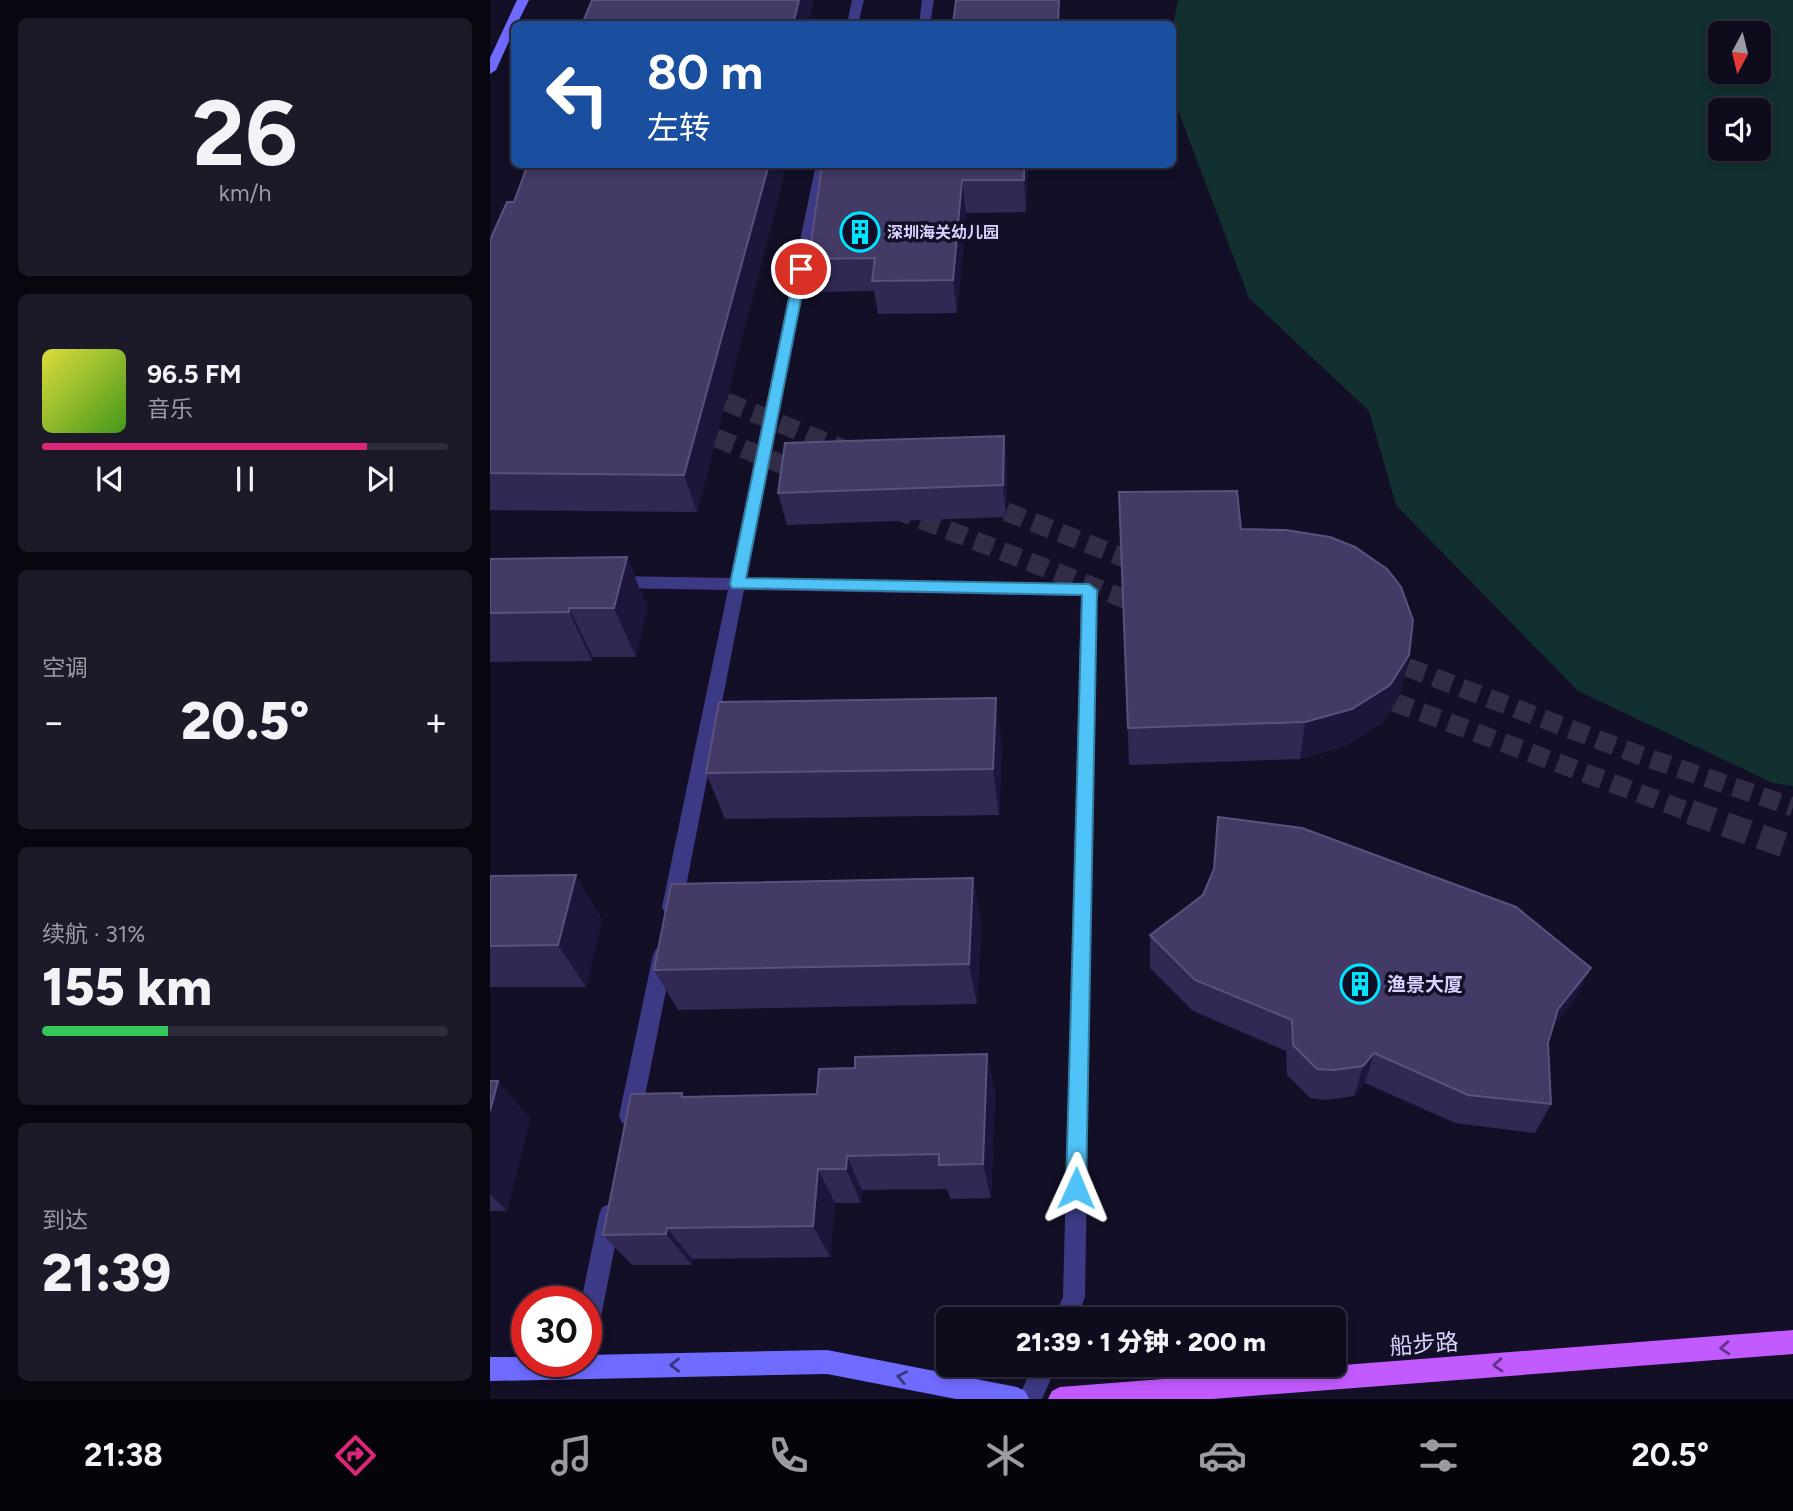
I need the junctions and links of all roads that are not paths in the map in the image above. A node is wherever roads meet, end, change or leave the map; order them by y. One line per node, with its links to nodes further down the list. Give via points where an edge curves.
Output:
1 (523, 0): 4 (main road)
2 (858, 0): 5 (street)
3 (928, 0): 6 (street)
4 (513, 21)
5 (854, 21)
6 (925, 21)
7 (511, 25): 8 (main road)
8 (490, 70)
9 (821, 168): 11 (street)
10 (600, 582): 11 (street)
11 (738, 584): 12 (street); 15 (street, via 1089,590 1074,1297)
12 (628, 1128)
13 (614, 1196): 14 (street)
14 (595, 1286)
15 (1070, 1307)
16 (1793, 1342): 23 (main road, 船步路, one-way to 23)
17 (602, 1364): 21 (main road, one-way to 17, via 827,1362)
18 (511, 1368): 19 (main road)
19 (490, 1369)
20 (1040, 1377): 22 (street)
21 (1017, 1399)
22 (1030, 1399)
23 (1060, 1399)

